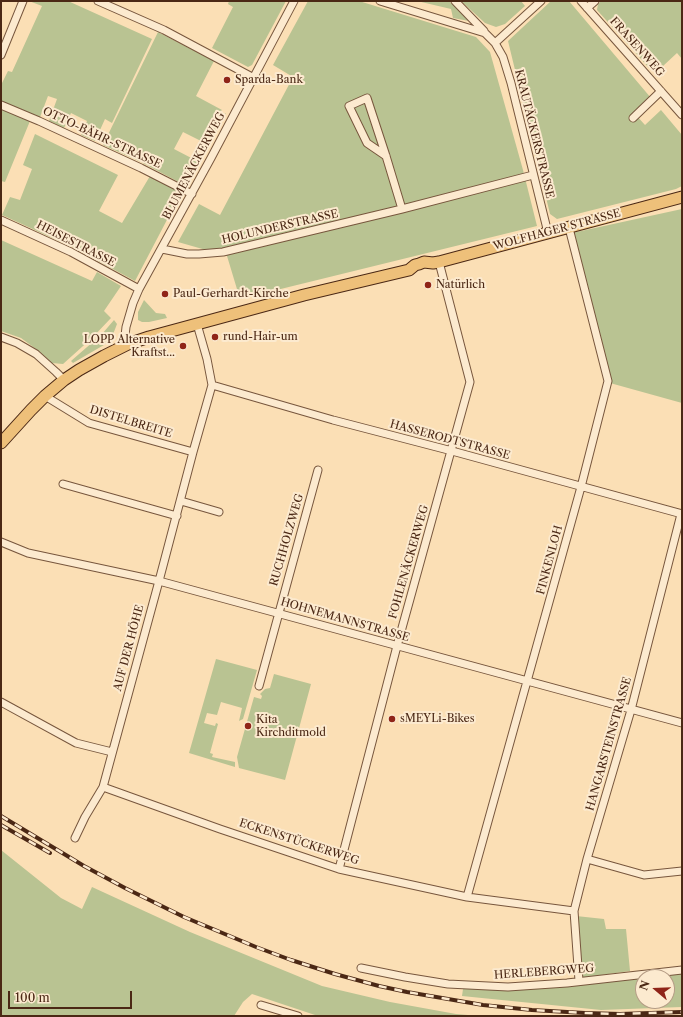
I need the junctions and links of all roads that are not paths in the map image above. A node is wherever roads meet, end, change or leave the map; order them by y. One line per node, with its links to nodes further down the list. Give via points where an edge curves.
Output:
1 (23, 1): 14 (street)
2 (98, 1): 15 (street, via 164,30)
3 (294, 1): 15 (street, BLUMENÄCKERWEG)
4 (380, 1): 10 (street, KRAUTÄCKERSTRASSE)
5 (409, 1): 10 (street)
6 (455, 1): 12 (street, KRAUTÄCKERSTRASSE)
7 (541, 1): 13 (street)
8 (581, 1): 11 (street, FRASENWEG)
9 (595, 1): 11 (street)
10 (404, 8): 12 (street, KRAUTÄCKERSTRASSE)
11 (587, 8): 16 (street, FRASENWEG)
12 (485, 33): 13 (street, KRAUTÄCKERSTRASSE)
13 (495, 43): 21 (street, KRAUTÄCKERSTRASSE, via 503,57 511,83)
14 (1, 55)
15 (254, 78): 22 (street, BLUMENÄCKERWEG)
16 (661, 90): 18 (street, FRASENWEG); 19 (street, FRASENWEG)
17 (1, 105): 22 (street, OTTO-BÄHR-STRASSE, via 141,168)
18 (681, 111)
19 (633, 118)
20 (386, 156): 20 (street, via 367,98 349,106 368,143); 24 (street)
21 (533, 175): 24 (street, HOLUNDERSTRASSE); 27 (street, KRAUTÄCKERSTRASSE)
22 (192, 194): 28 (street, BLUMENÄCKERWEG)
23 (682, 197): 26 (main road, WOLFHAGER STRASSE)
24 (402, 209): 28 (street, HOLUNDERSTRASSE, via 223,252 188,254)
25 (1, 220): 30 (street, HEISESTRASSE, via 70,252)
26 (569, 228): 27 (main road, WOLFHAGER STRASSE); 42 (street, FINKENLOH, via 608,381)
27 (548, 233): 29 (main road, WOLFHAGER STRASSE)
28 (162, 249): 30 (street, BLUMENÄCKERWEG)
29 (436, 263): 31 (main road, WOLFHAGER STRASSE, via 424,262 409,270); 38 (street, FOHLENÄCKERWEG, via 470,382)
30 (139, 289): 33 (street, BLUMENÄCKERWEG, via 126,327 125,336)
31 (198, 324): 33 (main road, WOLFHAGER STRASSE); 35 (street, AUF DER HÖHE)
32 (1, 337): 34 (street, via 36,354)
33 (128, 344): 34 (main road, WOLFHAGER STRASSE)
34 (64, 380): 36 (main road, WOLFHAGER STRASSE)
35 (212, 386): 38 (street, HASSERODTSTRASSE); 39 (street, AUF DER HÖHE)
36 (45, 396): 37 (main road, WOLFHAGER STRASSE); 39 (street, DISTELBREITE, via 88,423)
37 (1, 444)
38 (452, 451): 42 (street, HASSERODTSTRASSE); 50 (street, FOHLENÄCKERWEG)
39 (193, 452): 43 (street, AUF DER HÖHE)
40 (318, 470): 49 (street, RUCHHOLZWEG)
41 (63, 484): 46 (street)
42 (581, 487): 45 (street, HASSERODTSTRASSE); 51 (street, FINKENLOH)
43 (181, 501): 44 (street); 46 (street, AUF DER HÖHE)
44 (219, 512)
45 (682, 514): 54 (street, HANGARSTEINSTRASSE)
46 (177, 516): 48 (street, AUF DER HÖHE)
47 (1, 542): 48 (street, HOHNEMANNSTRASSE, via 28,553)
48 (159, 581): 49 (street, HOHNEMANNSTRASSE); 56 (street, AUF DER HÖHE)
49 (278, 613): 50 (street, HOHNEMANNSTRASSE); 52 (street, RUCHHOLZWEG)
50 (397, 646): 51 (street, HOHNEMANNSTRASSE); 60 (street, FOHLENÄCKERWEG)
51 (528, 681): 54 (street, HOHNEMANNSTRASSE); 62 (street, FINKENLOH)
52 (259, 686)
53 (1, 702): 56 (street, via 76,743)
54 (631, 710): 55 (street, HOHNEMANNSTRASSE); 59 (street, HANGARSTEINSTRASSE)
55 (682, 723)
56 (112, 752): 57 (street, AUF DER HÖHE)
57 (103, 787): 58 (street); 60 (street, ECKENSTÜCKERWEG)
58 (75, 838)
59 (587, 859): 61 (street, via 644,875); 63 (street, HANGARSTEINSTRASSE)
60 (339, 869): 62 (street, ECKENSTÜCKERWEG)
61 (682, 871)
62 (467, 897): 63 (street, ECKENSTÜCKERWEG)
63 (574, 911): 66 (street, HANGARSTEINSTRASSE)
64 (361, 968): 66 (street, HERLEBERGWEG, via 448,984 508,988)
65 (682, 970): 66 (street, HERLEBERGWEG)
66 (578, 981)
67 (261, 1005): 68 (street)
68 (298, 1016)

